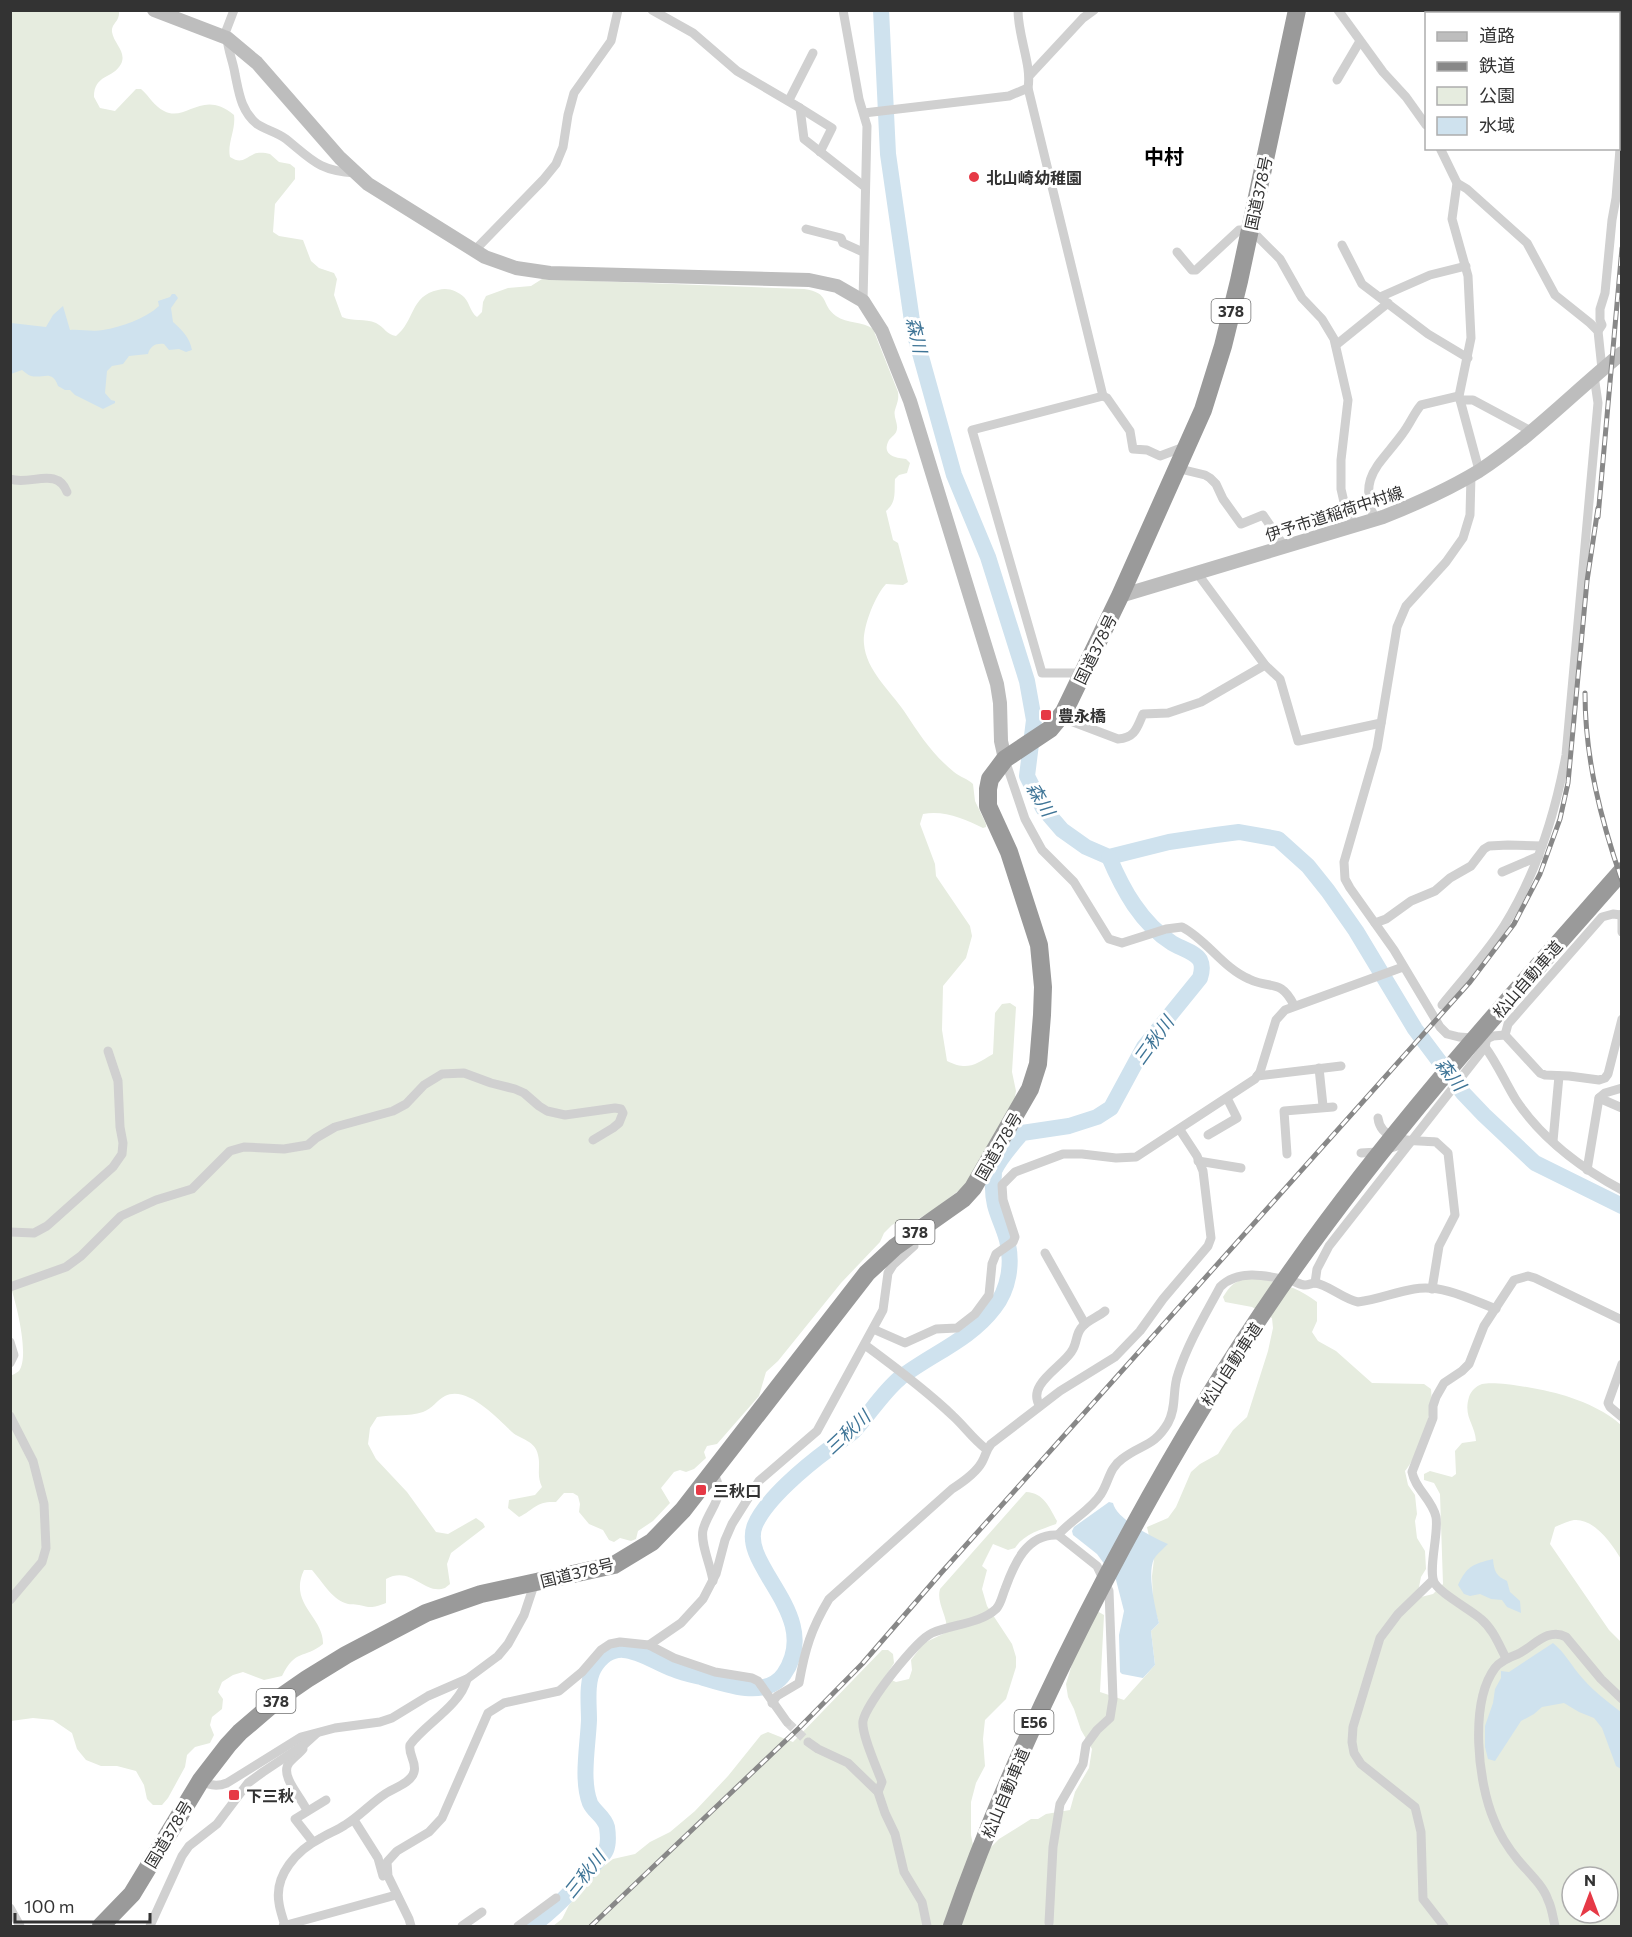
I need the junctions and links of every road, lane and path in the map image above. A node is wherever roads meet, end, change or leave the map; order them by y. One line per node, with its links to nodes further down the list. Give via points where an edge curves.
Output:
1 (234, 10): 10 (street)
2 (618, 10): 30 (street, via 610,41 574,93 556,164)
3 (652, 10): 16 (street, via 693,33 737,71)
4 (843, 10): 18 (street)
5 (1018, 10): 13 (street)
6 (1094, 10): 13 (street)
7 (1297, 10): 28 (highway, 国道378号 / 378)
8 (1338, 10): 11 (street)
9 (156, 11): 10 (street)
10 (226, 37): 23 (street, via 257,63); 23 (street, via 239,96 256,123 285,138 316,164 335,172)
11 (1360, 41): 14 (street); 19 (street)
12 (813, 52): 16 (street)
13 (1030, 75): 15 (street)
14 (1337, 80)
15 (1028, 88): 18 (street, via 1010,96); 41 (street)
16 (789, 100): 17 (street)
17 (800, 108): 21 (street, via 804,139); 21 (street, via 832,128)
18 (864, 113): 26 (street)
19 (1425, 124)
20 (1622, 124): 24 (street)
21 (820, 152): 26 (street)
22 (1442, 152): 25 (street)
23 (355, 173): 30 (street)
24 (1619, 181): 36 (street, via 1600,309 1602,325)
25 (1457, 183): 33 (street, via 1452,219); 36 (street, via 1527,243 1555,295)
26 (865, 187): 31 (street)
27 (806, 229): 31 (street, via 841,238 843,243)
28 (1251, 230): 32 (street, via 1239,230 1196,270); 37 (street, via 1280,259 1302,298 1331,331); 44 (highway, 国道378号 / 378, via 1223,346 1203,410)
29 (1342, 245): 34 (street, via 1362,284)
30 (474, 251): 35 (street, via 501,264 550,273 809,280 837,286)
31 (863, 252): 35 (street)
32 (1177, 252)
33 (1466, 266): 34 (street, via 1430,275); 39 (street, via 1472,338)
34 (1384, 300): 37 (street); 39 (street)
35 (863, 301): 58 (street, via 882,331 910,401 997,684 1001,741)
36 (1598, 331): 40 (street)
37 (1336, 345): 50 (street, via 1348,400 1341,489)
38 (1622, 353): 40 (street, 伊予市道稲荷中村線)
39 (1468, 358): 42 (street)
40 (1598, 372): 43 (street, 伊予市道稲荷中村線); 59 (street, via 1566,755 1556,806)
41 (1103, 396): 44 (street, via 1130,431 1133,449 1160,456); 55 (street, via 972,430 1042,673)
42 (1460, 398): 43 (street, via 1473,400); 46 (street); 49 (street, via 1421,405 1379,461 1368,488)
43 (1531, 431): 46 (street, 伊予市道稲荷中村線)
44 (1186, 446): 45 (highway, 国道378号 / 378)
45 (1176, 468): 51 (street, via 1210,478 1241,524 1263,515); 53 (highway, 国道378号 / 378)
46 (1475, 473): 49 (street, 伊予市道稲荷中村線, via 1424,500); 57 (street, via 1463,538 1401,616)
47 (10, 479): 48 (street, via 51,477)
48 (67, 492)
49 (1375, 519): 50 (street, 伊予市道稲荷中村線)
50 (1354, 525): 51 (street, 伊予市道稲荷中村線)
51 (1284, 546): 52 (street, 伊予市道稲荷中村線)
52 (1197, 573): 53 (street, 伊予市道稲荷中村線); 54 (street)
53 (1120, 597): 55 (highway, 国道378号 / 378)
54 (1265, 665): 56 (street, via 1201,702 1168,713 1143,714 1136,733 1126,738); 57 (street, via 1283,683 1298,741)
55 (1084, 673): 56 (highway, 国道378号 / 378)
56 (1055, 723): 58 (highway, 国道378号 / 378)
57 (1381, 723): 64 (street, via 1344,871 1350,888)
58 (1011, 755): 67 (street, via 1025,819 1042,850 1074,882 1109,939 1122,943 1182,927 1248,979 1287,991); 94 (highway, 国道378号 / 378, via 990,779 987,798 1006,843 1042,960 1038,1064 1023,1103 973,1188)
59 (1542, 846): 60 (street); 64 (street, via 1489,846 1471,866 1435,891)
60 (1539, 856): 62 (street); 68 (street, via 1505,925)
61 (1622, 871): 147 (highway, 松山自動車道 / E56, via 1406,1122 1301,1257 1185,1435 1089,1610 1042,1706)
62 (1502, 873)
63 (1621, 914): 65 (street); 70 (street, via 1602,917 1508,1024)
64 (1375, 923): 66 (street)
65 (1622, 932)
66 (1399, 968): 67 (street); 71 (street, via 1442,1031)
67 (1294, 1005): 75 (street, via 1276,1020)
68 (1442, 1005)
69 (1622, 1019): 76 (street, via 1605,1078)
70 (1505, 1035): 71 (street, via 1493,1036); 76 (street, via 1540,1073)
71 (1486, 1043): 85 (street, via 1524,1112); 86 (street)
72 (108, 1051): 93 (street, via 118,1080 122,1154 113,1167 47,1226 34,1233)
73 (1341, 1066): 74 (street)
74 (1319, 1068): 75 (street); 88 (street, via 1328,1106 1284,1111)
75 (1257, 1076): 78 (street)
76 (1559, 1076): 85 (street)
77 (1622, 1088): 79 (street)
78 (1227, 1098): 82 (street); 83 (street, via 1237,1118)
79 (1599, 1098): 80 (street); 91 (street)
80 (1622, 1108)
81 (1378, 1118): 86 (street, via 1386,1133)
82 (1180, 1130): 89 (street); 103 (street, via 1136,1157 1063,1154 1015,1172 1002,1185 1015,1237 996,1254 989,1294 975,1314 957,1328 936,1329 905,1343)
83 (1208, 1135)
84 (593, 1140): 97 (street, via 619,1123 621,1110 565,1115 548,1111 514,1089 464,1073 442,1074 393,1111 335,1126 308,1145 230,1151 192,1189 121,1216 66,1267)
85 (1553, 1141): 91 (street)
86 (1410, 1142): 87 (street); 96 (street, via 1329,1246 1317,1269); 98 (street, via 1436,1142 1449,1159 1455,1215 1439,1246)
87 (1361, 1153)
88 (1287, 1154)
89 (1198, 1161): 90 (street); 108 (street, via 1203,1171 1211,1238 1208,1246 1115,1357)
90 (1241, 1168)
91 (1587, 1170): 92 (street)
92 (1622, 1190)
93 (10, 1232)
94 (911, 1234): 103 (street, via 914,1246 888,1273 886,1300); 112 (highway, 国道378号 / 378, via 867,1273)
95 (1045, 1253): 102 (street)
96 (1315, 1283): 98 (street, via 1358,1302); 113 (street, via 1304,1285 1248,1275 1227,1280 1183,1361 1175,1383 1173,1409 1160,1436 1121,1459 1095,1502)
97 (10, 1287)
98 (1432, 1288): 99 (street)
99 (1496, 1309): 101 (street, via 1514,1280 1528,1276); 114 (street, via 1484,1326 1469,1364 1444,1383 1436,1397 1433,1418 1412,1472 1436,1517)
100 (1105, 1311): 102 (street)
101 (1622, 1320)
102 (1085, 1324): 108 (street, via 1073,1350 1037,1390 1035,1397)
103 (873, 1329): 105 (street)
104 (10, 1342): 106 (street, via 14,1355)
105 (865, 1345): 111 (street, via 911,1379); 115 (street, via 817,1431 759,1481 744,1504 725,1540)
106 (10, 1363)
107 (1622, 1364): 110 (street, via 1608,1403)
108 (1040, 1406): 111 (street)
109 (10, 1416): 117 (street, via 33,1461 44,1504 46,1548 42,1562)
110 (1622, 1417)
111 (986, 1449): 122 (street, via 983,1461 964,1482 829,1599 806,1646 799,1683)
112 (712, 1473): 115 (street, via 718,1482 718,1494 703,1539); 116 (highway, 国道378号 / 378, via 667,1528 634,1554 604,1568)
113 (1058, 1534): 128 (street, via 1039,1537 1018,1557 999,1606 988,1616 922,1638 894,1672 863,1722 882,1782); 138 (street, via 1097,1566 1109,1591 1113,1699 1110,1718 1086,1745 1083,1764 1060,1804 1053,1847)
114 (1433, 1580): 119 (street, via 1440,1590 1482,1620); 148 (street, via 1380,1638 1352,1742 1361,1764 1414,1807 1421,1832 1424,1899)
115 (713, 1581): 118 (street, via 686,1617)
116 (535, 1582): 120 (street, via 524,1615 508,1644); 127 (highway, 国道378号 / 378, via 481,1594 426,1613 307,1678 240,1732)
117 (10, 1600)
118 (649, 1645): 122 (street, via 715,1672 752,1678); 133 (street, via 610,1644 559,1691 504,1703 488,1713 442,1818 387,1862)
119 (1506, 1658): 121 (street, via 1559,1633); 149 (street, via 1495,1668 1486,1687 1480,1713 1478,1748 1487,1801 1494,1822 1515,1857 1548,1898)
120 (467, 1679): 124 (street, via 392,1718); 131 (street, via 440,1716 410,1745 415,1765 412,1776)
121 (1622, 1699)
122 (772, 1703): 123 (street)
123 (787, 1722)
124 (317, 1732): 126 (street); 127 (street, via 291,1742 227,1783 207,1785)
125 (808, 1742): 128 (street, via 848,1763)
126 (305, 1744): 130 (street, via 287,1768 294,1792); 141 (street, via 248,1783 217,1824 189,1846)
127 (201, 1780): 140 (highway, 国道378号 / 378, via 132,1894)
128 (878, 1792): 146 (street, via 895,1834 904,1872 922,1902)
129 (327, 1800): 130 (street)
130 (306, 1811): 132 (street, via 295,1819)
131 (354, 1820): 132 (street); 133 (street, via 378,1858 384,1878)
132 (313, 1842): 142 (street, via 287,1867 279,1883)
133 (390, 1881): 134 (street)
134 (396, 1895): 142 (street); 143 (street)
135 (556, 1898): 145 (street)
136 (10, 1908): 139 (street)
137 (482, 1912): 144 (street)
138 (1049, 1923)
139 (20, 1926)
140 (101, 1926)
141 (150, 1926)
142 (284, 1926)
143 (411, 1926)
144 (462, 1926)
145 (518, 1926)
146 (927, 1926)
147 (952, 1926)
148 (1444, 1926)
149 (1555, 1926)

